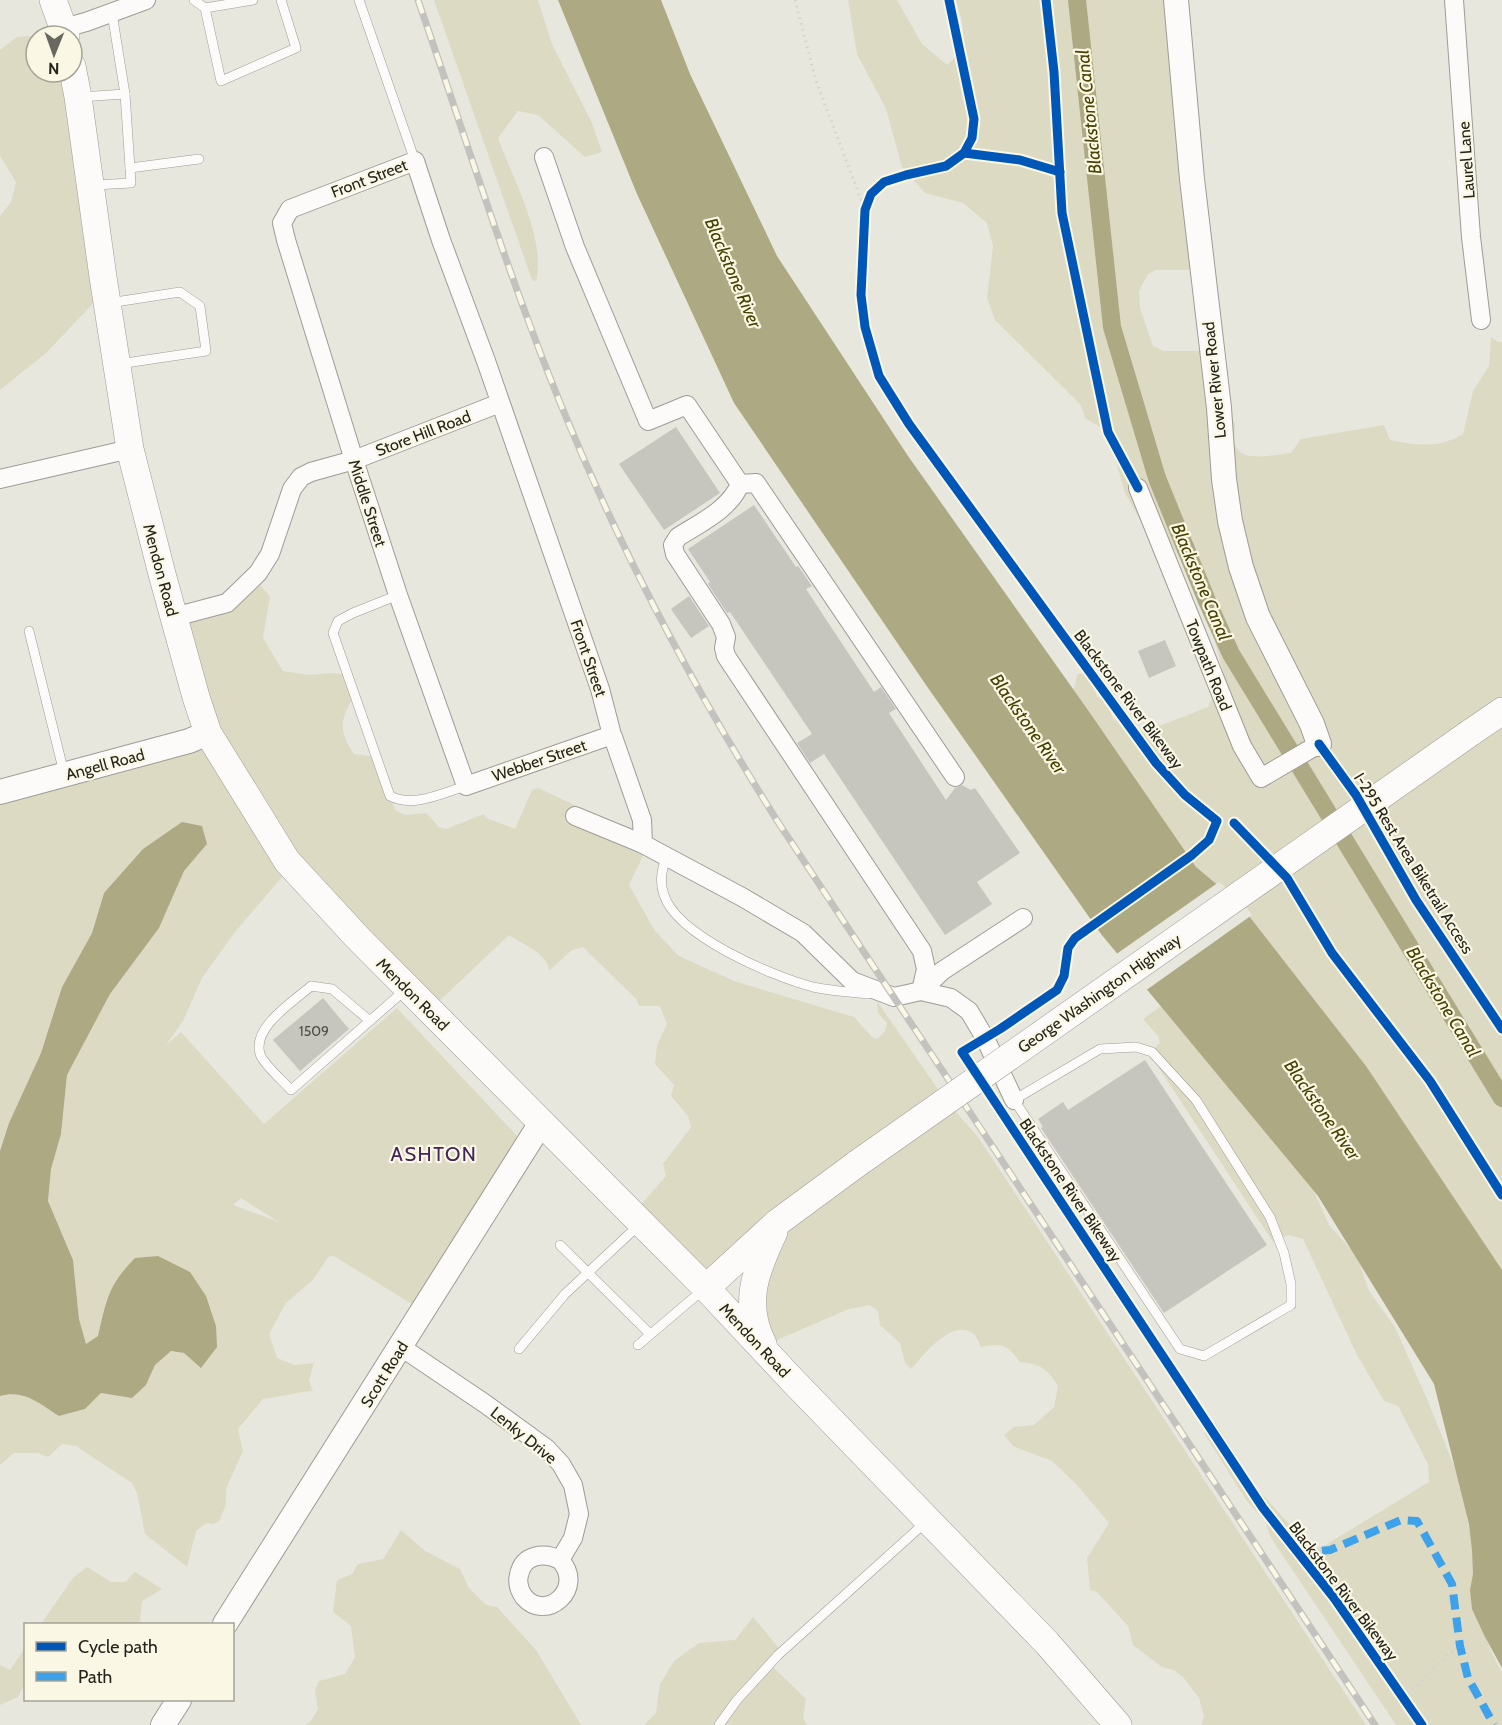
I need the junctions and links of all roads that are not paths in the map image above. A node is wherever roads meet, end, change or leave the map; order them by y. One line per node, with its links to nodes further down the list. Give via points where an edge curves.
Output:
1 (53, 0): 11 (main road)
2 (146, 0): 10 (street)
3 (194, 0): 9 (lane)
4 (253, 0): 9 (lane)
5 (281, 0): 9 (lane, via 296,48 220,81)
6 (359, 0): 18 (lane)
7 (1176, 0): 37 (street, Lower River Road, via 1228,510 1258,617 1312,724)
8 (1454, 0): 23 (street, Laurel Lane)
9 (205, 8)
10 (112, 13): 12 (street); 14 (lane)
11 (62, 24)
12 (84, 24)
13 (75, 84): 15 (main road, Mendon Road)
14 (125, 94): 15 (lane); 19 (lane)
15 (78, 97): 20 (main road, Mendon Road)
16 (544, 157): 29 (street, via 575,247 648,421 687,405)
17 (199, 159): 19 (lane)
18 (415, 161): 21 (street, Front Street, via 302,203); 25 (street, Front Street)
19 (130, 168): 20 (lane, via 131,183)
20 (90, 186): 22 (main road, Mendon Road)
21 (283, 218): 27 (street, Middle Street, via 286,240)
22 (106, 303): 24 (main road, Mendon Road); 24 (lane, via 180,292 200,306 206,351)
23 (1481, 320)
24 (117, 364): 26 (main road, Mendon Road)
25 (500, 403): 27 (street, Store Hill Road); 36 (street, Front Street, via 600,689)
26 (130, 449): 28 (street); 32 (main road, Mendon Road)
27 (354, 460): 31 (street, Middle Street); 32 (street, Store Hill Road, via 301,477 292,489 270,554 258,573 227,603)
28 (0, 479)
29 (740, 484): 39 (street, via 756,483); 47 (street, via 736,495 724,506 678,537 675,555 721,624 726,656 922,951 926,969)
30 (1138, 488): 37 (street, Towpath Road, via 1242,746 1262,778)
31 (398, 596): 40 (street, Middle Street); 40 (lane, via 353,612 338,621 333,633 390,796 401,802 411,801)
32 (174, 617): 35 (main road, Mendon Road)
33 (29, 631): 38 (lane)
34 (1502, 711): 53 (main road, George Washington Highway, bridge)
35 (208, 733): 38 (street, Angell Road); 46 (main road, Mendon Road, via 287,861)
36 (612, 735): 40 (street, Webber Street); 43 (street, Front Street, via 642,820)
37 (1315, 745)
38 (65, 775): 41 (street, Angell Road)
39 (955, 777)
40 (466, 786)
41 (0, 792)
42 (575, 816): 43 (street)
43 (642, 844): 44 (street)
44 (666, 855): 48 (street, via 803,933 852,981); 48 (lane, via 660,873 664,897 676,914 703,938 762,970 814,987)
45 (1023, 918): 47 (street, via 942,970)
46 (408, 988): 49 (lane); 51 (main road, Mendon Road)
47 (921, 991): 48 (street); 50 (street, via 951,998 969,1011)
48 (894, 997)
49 (370, 1022): 49 (lane, via 291,1090 260,1056 259,1042 265,1026 311,986 332,989)
50 (1014, 1100): 50 (lane, via 1180,1349 1204,1356 1291,1305 1284,1252 1270,1217 1196,1100 1152,1052 1136,1047 1100,1049)
51 (541, 1123): 52 (main road, Mendon Road); 59 (street, Scott Road)
52 (642, 1222): 55 (lane); 56 (main road, Mendon Road)
53 (778, 1222): 56 (main road, George Washington Highway); 61 (main road, via 758,1268 751,1302 756,1329)
54 (560, 1245): 55 (lane)
55 (589, 1271): 57 (lane); 60 (lane)
56 (706, 1288): 57 (lane); 61 (main road, Mendon Road)
57 (649, 1333): 58 (lane)
58 (638, 1345)
59 (401, 1347): 63 (street, Lenky Drive, via 546,1448 561,1464 573,1485 579,1514 573,1538); 64 (street, Scott Road)
60 (519, 1349)
61 (773, 1360): 62 (main road, Mendon Road)
62 (928, 1519): 67 (lane, via 778,1655); 68 (main road, Mendon Road, via 1047,1643)
63 (560, 1560)
64 (226, 1623)
65 (177, 1701): 66 (street)
66 (163, 1725)
67 (719, 1725)
68 (1118, 1725)

